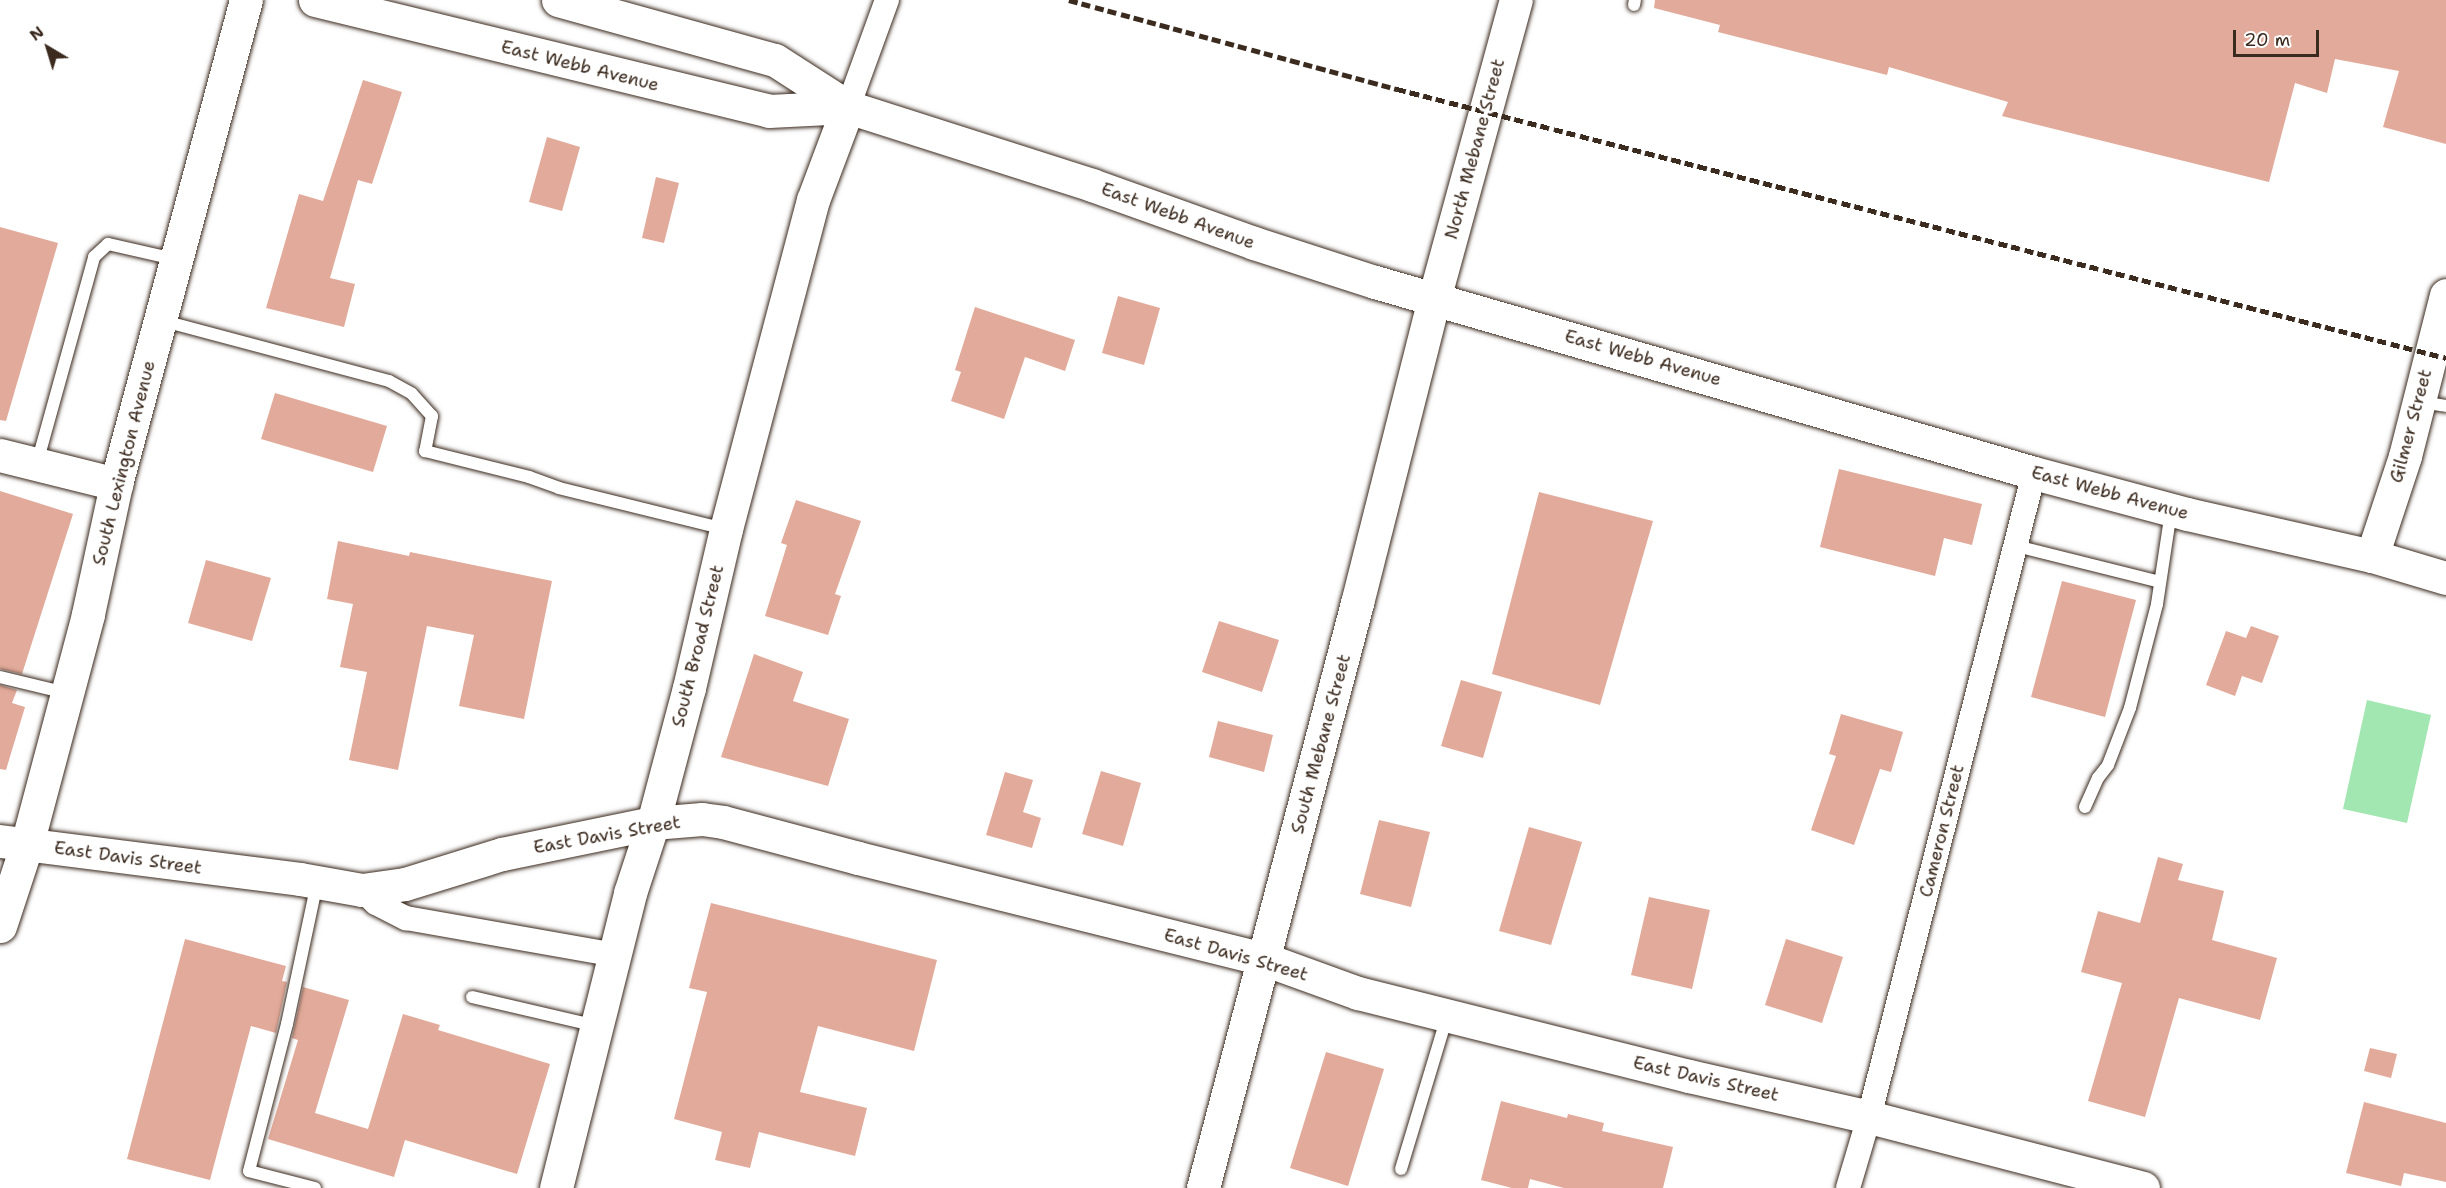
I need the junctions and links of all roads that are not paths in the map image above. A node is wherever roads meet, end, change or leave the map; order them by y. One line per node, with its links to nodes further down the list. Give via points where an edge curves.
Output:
1 (246, 0): 7 (main road, South Lexington Avenue)
2 (315, 0): 6 (main road, East Webb Avenue, via 769,111)
3 (558, 0): 6 (main road, East Webb Avenue, via 775,60)
4 (887, 0): 6 (street)
5 (1516, 0): 9 (main road, North Mebane Street)
6 (848, 108): 9 (main road, East Webb Avenue); 17 (main road, South Broad Street, via 813,200)
7 (176, 260): 10 (main road, South Lexington Avenue); 13 (lane, via 108,243 94,257)
8 (2446, 294): 11 (main road, Gilmer Street)
9 (1434, 299): 14 (main road, East Webb Avenue); 31 (main road, South Mebane Street)
10 (160, 320): 15 (main road, South Lexington Avenue); 17 (lane, via 389,381 412,394 432,416 424,451)
11 (2432, 404): 19 (main road, Gilmer Street, via 2405,456)
12 (0, 455): 13 (main road)
13 (36, 464): 15 (main road)
14 (2034, 473): 16 (main road, East Webb Avenue); 18 (street, Cameron Street)
15 (116, 484): 23 (main road, South Lexington Avenue)
16 (2171, 510): 19 (main road, East Webb Avenue); 21 (lane)
17 (726, 529): 25 (main road, South Broad Street)
18 (2016, 546): 21 (lane); 35 (street, Cameron Street)
19 (2373, 556): 20 (main road, East Webb Avenue)
20 (2446, 578)
21 (2160, 582): 24 (lane, via 2130,708 2108,765)
22 (0, 677): 23 (lane)
23 (67, 694): 26 (main road, South Lexington Avenue)
24 (2085, 807)
25 (653, 823): 28 (main road, East Davis Street, via 502,854 405,884); 30 (main road, South Broad Street, via 630,893); 31 (main road, East Davis Street, via 702,819 723,822)
26 (14, 843): 27 (main road, East Davis Street); 29 (main road, South Lexington Avenue)
27 (317, 882): 28 (main road, East Davis Street); 37 (lane, via 292,1002 249,1171)
28 (362, 890): 30 (street, East Davis Street, via 376,903 406,918)
29 (0, 926)
30 (616, 955): 34 (main road, South Broad Street)
31 (1264, 959): 33 (main road, East Davis Street, via 1358,993); 39 (main road, South Mebane Street)
32 (472, 997): 34 (lane)
33 (1448, 1016): 35 (main road, East Davis Street); 36 (lane)
34 (598, 1026): 38 (main road, South Broad Street)
35 (1869, 1117): 40 (street, Cameron Street); 41 (main road, East Davis Street)
36 (1401, 1169)
37 (315, 1188)
38 (556, 1188)
39 (1203, 1188)
40 (1848, 1188)
41 (2143, 1188)

